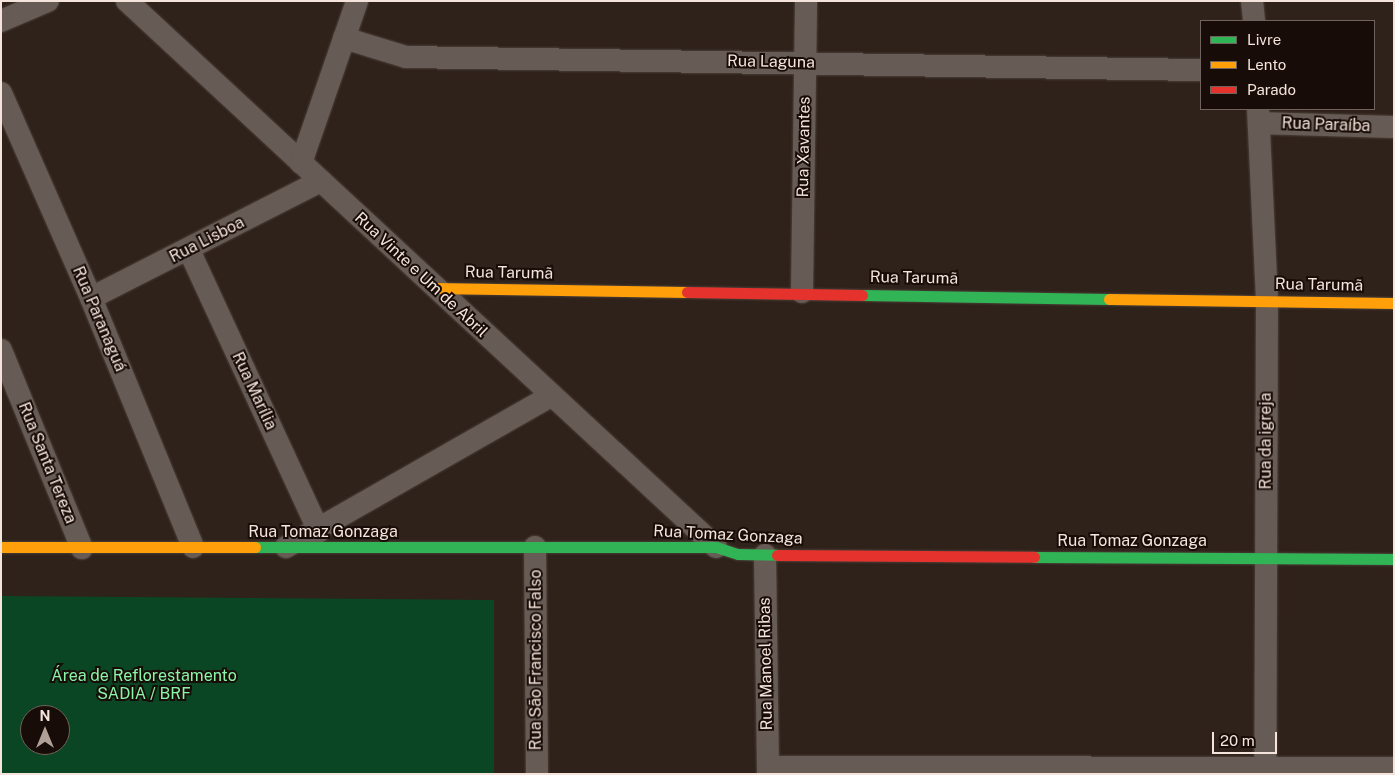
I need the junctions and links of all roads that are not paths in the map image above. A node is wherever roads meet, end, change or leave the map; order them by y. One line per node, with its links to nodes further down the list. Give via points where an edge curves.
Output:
1 (48, 1): 7 (street)
2 (127, 1): 14 (street, Rua Vinte e Um de Abril)
3 (356, 1): 8 (street)
4 (806, 1): 9 (street, Rua Xavantes)
5 (1252, 1): 6 (street)
6 (1254, 20)
7 (1, 21)
8 (344, 38): 9 (street, Rua Laguna, via 406,57); 14 (street)
9 (805, 63): 10 (street, Rua Laguna); 18 (street, Rua Xavantes)
10 (1200, 70)
11 (1, 93): 19 (street, Rua Paranaguá)
12 (1259, 116): 13 (street, Rua Paraíba); 20 (street, Rua da igreja)
13 (1394, 128)
14 (301, 162): 15 (street, Rua Vinte e Um de Abril)
15 (321, 181): 16 (street, Rua Lisboa); 17 (street, Rua Vinte e Um de Abril)
16 (188, 250): 19 (street, Rua Lisboa); 24 (street, Rua Marília)
17 (434, 288): 18 (street, Rua Tarumã); 23 (street, Rua Vinte e Um de Abril)
18 (802, 292): 20 (street, Rua Tarumã)
19 (91, 298): 28 (street, Rua Paranaguá)
20 (1267, 301): 21 (street, Rua Tarumã); 32 (street, Rua da igreja)
21 (1394, 302)
22 (1, 350): 27 (street, Rua Santa Tereza)
23 (552, 395): 24 (street); 29 (street, Rua Vinte e Um de Abril)
24 (319, 531): 30 (street)
25 (1, 546): 27 (street, Rua Tomaz Gonzaga)
26 (535, 547): 29 (street, Rua Tomaz Gonzaga); 30 (street, Rua Tomaz Gonzaga); 37 (street, Rua São Francisco Falso)
27 (82, 548): 28 (street, Rua Tomaz Gonzaga)
28 (193, 548): 30 (street, Rua Tomaz Gonzaga)
29 (716, 548): 31 (street, Rua Tomaz Gonzaga, via 738,554)
30 (282, 549)
31 (765, 555): 32 (street, Rua Tomaz Gonzaga); 35 (street, Rua Manoel Ribas)
32 (1266, 558): 33 (street, Rua Tomaz Gonzaga); 36 (street, Rua da igreja)
33 (1394, 559)
34 (1394, 768): 36 (street)
35 (768, 770): 36 (street)
36 (1265, 770)
37 (537, 774)

